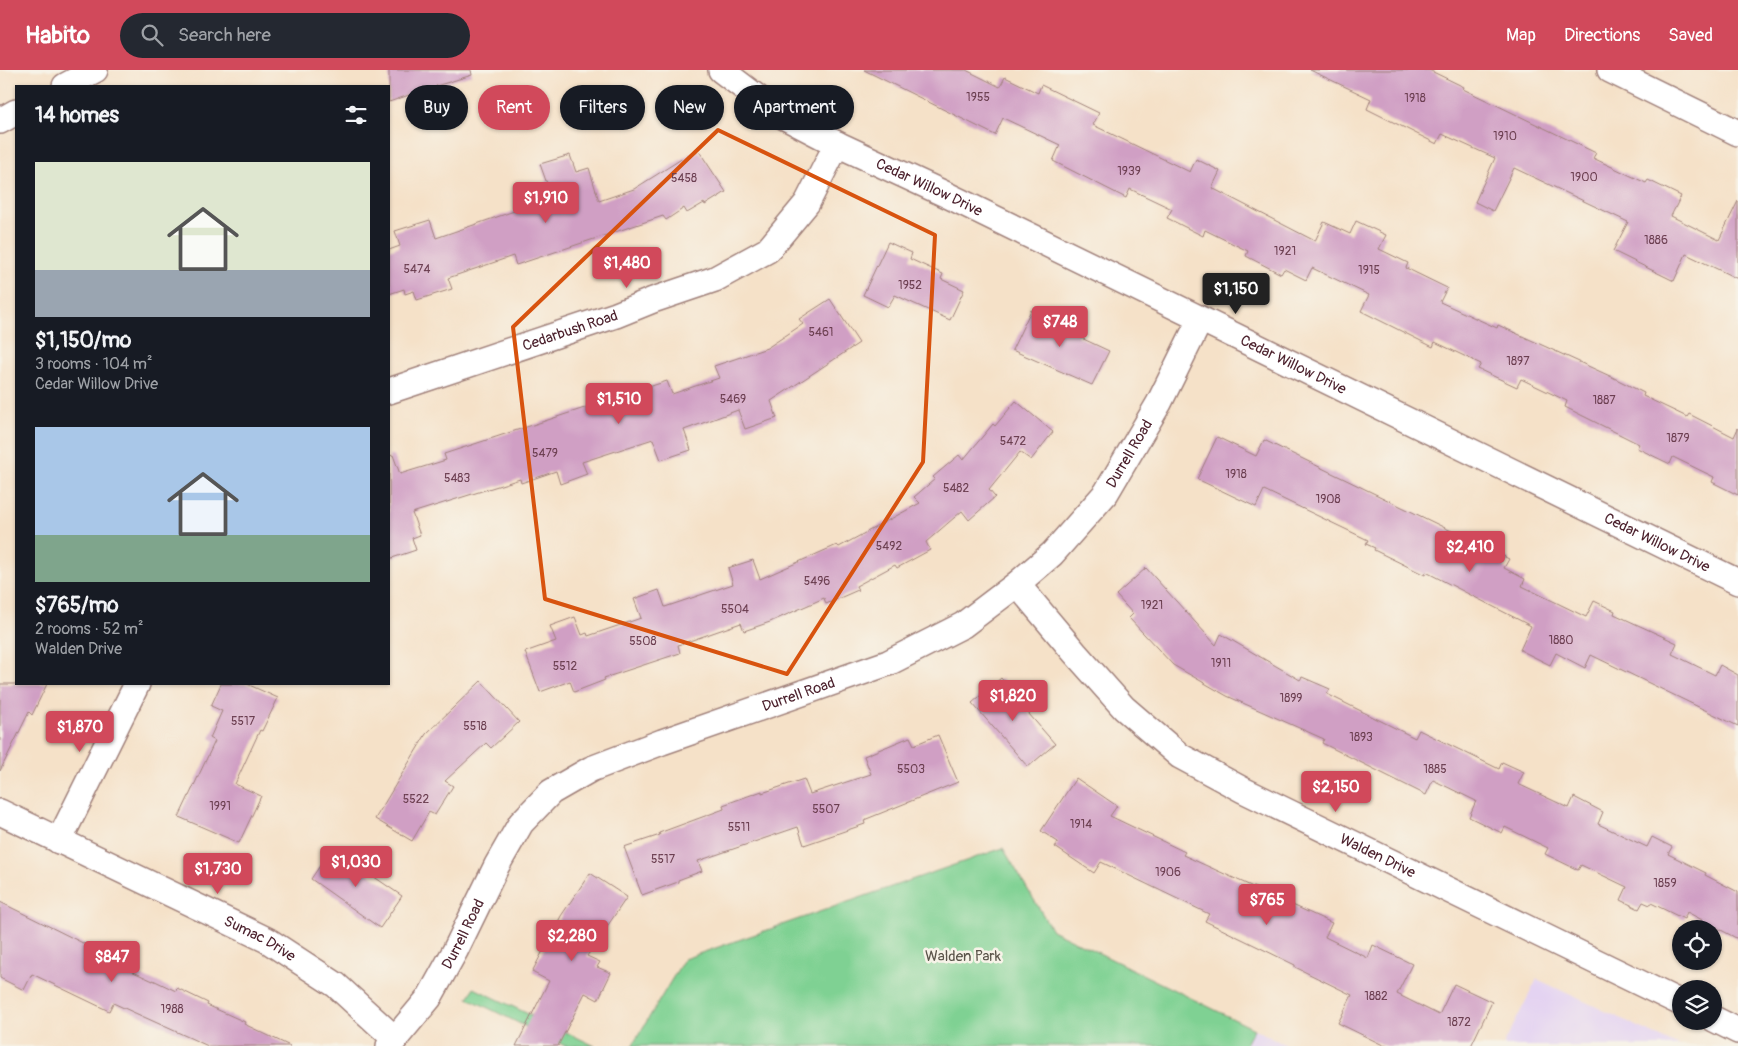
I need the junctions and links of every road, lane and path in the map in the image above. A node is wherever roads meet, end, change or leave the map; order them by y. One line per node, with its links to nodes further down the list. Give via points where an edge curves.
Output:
1 (95, 70): 4 (street)
2 (721, 70): 8 (street, Cedar Willow Drive, via 779,114)
3 (1610, 70): 7 (street)
4 (67, 85)
5 (15, 113): 6 (street)
6 (0, 121)
7 (1738, 132)
8 (837, 144): 9 (street, Cedar Willow Drive); 10 (street, Cedarbush Road, via 807,203 768,250 715,280)
9 (1200, 320): 11 (street, Cedar Willow Drive); 12 (street, Durrell Road, via 1159,403 1106,493 1052,554)
10 (390, 391)
11 (1738, 582)
12 (1017, 584): 16 (street, Walden Drive, via 1124,708 1180,756 1243,790); 19 (street, Durrell Road, via 963,625 888,663 591,769 551,792 521,823 429,998)
13 (137, 685): 15 (street)
14 (0, 812): 15 (street, Sumac Drive)
15 (59, 841): 19 (street, Sumac Drive, via 267,940 336,985)
16 (1672, 999)
17 (1722, 1023): 18 (street)
18 (1738, 1031)
19 (392, 1043)

